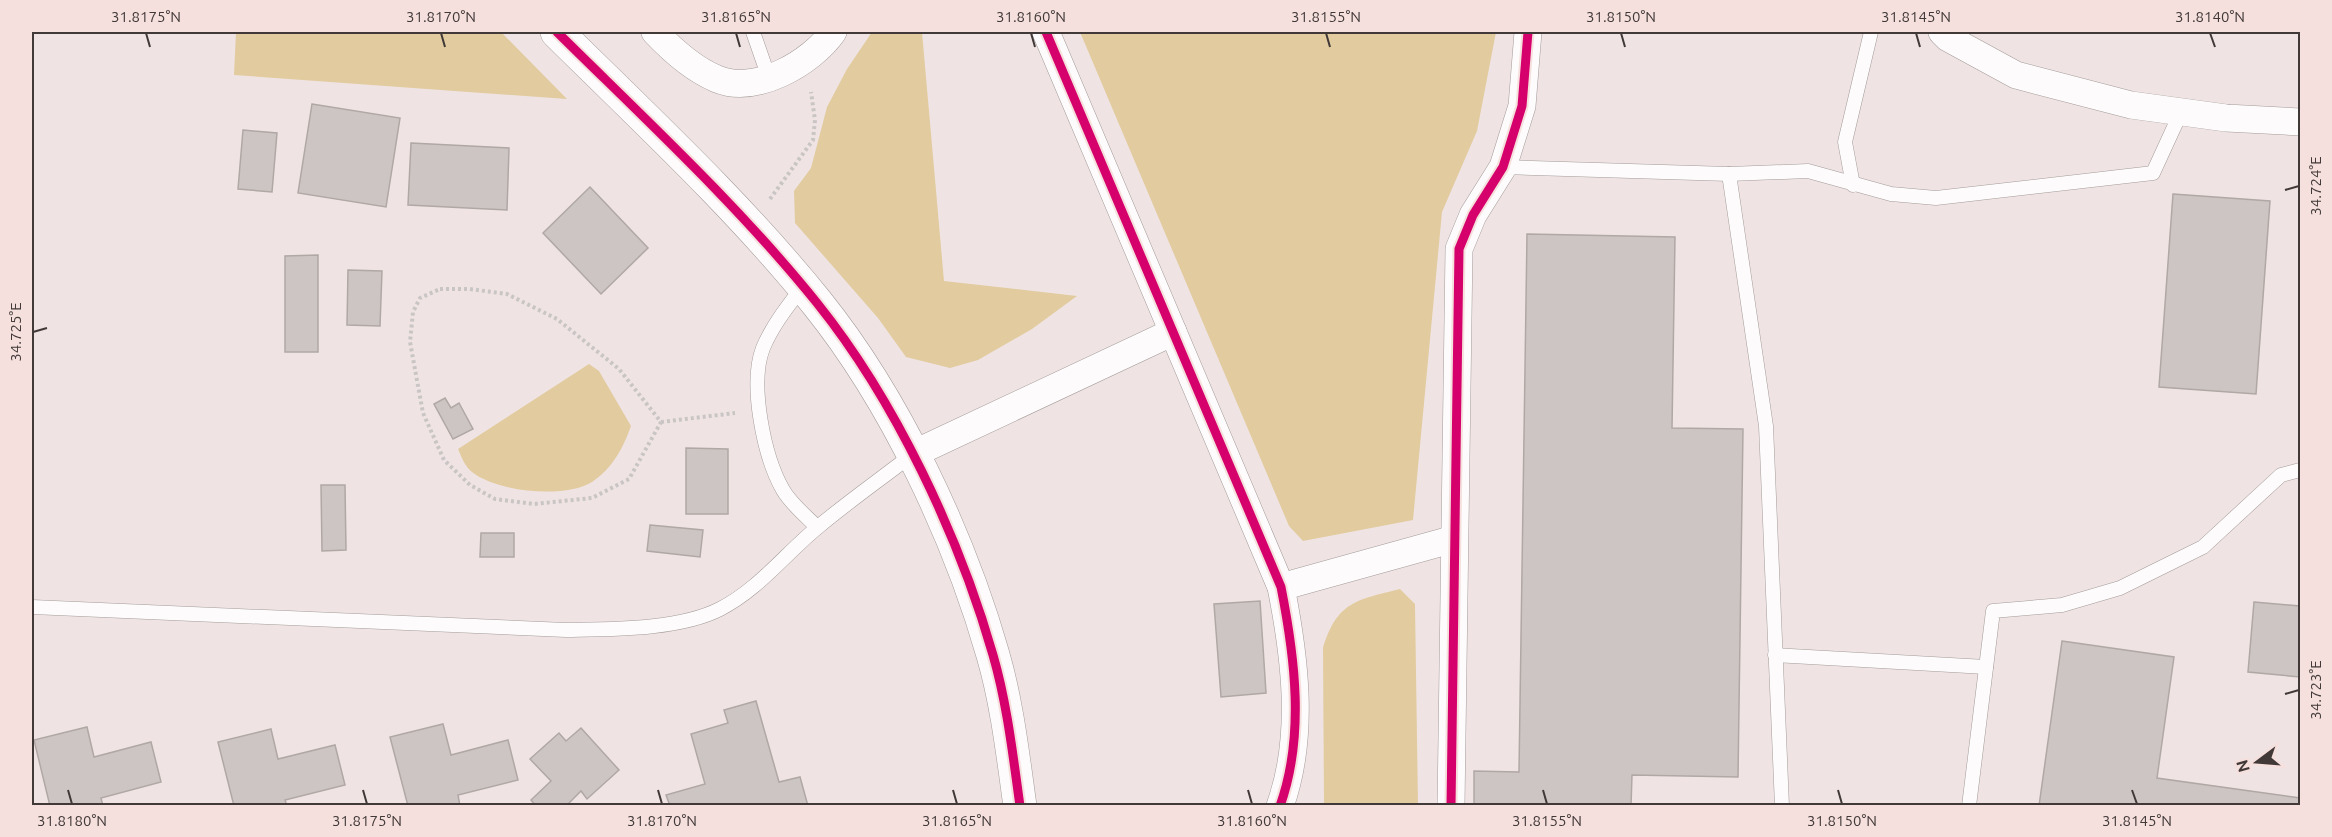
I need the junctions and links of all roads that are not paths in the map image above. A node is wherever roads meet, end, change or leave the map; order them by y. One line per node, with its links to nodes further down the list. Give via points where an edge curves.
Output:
1 (556, 32): 15 (street)
2 (655, 32): 9 (street, via 694,66 718,80 741,83)
3 (753, 32): 9 (lane)
4 (833, 32): 9 (street, via 823,46 795,67)
5 (1046, 32): 16 (street)
6 (1528, 32): 12 (street, via 1522,106)
7 (1871, 32): 14 (lane, via 1845,142)
8 (1942, 32): 10 (street, via 2016,75 2131,105)
9 (769, 78)
10 (2181, 112): 11 (street); 14 (lane, via 2153,173 1936,198 1891,194)
11 (2301, 122)
12 (1503, 167): 13 (lane); 20 (street, via 1473,215 1459,249)
13 (1729, 174): 14 (lane, via 1808,171); 23 (lane, via 1766,426)
14 (1853, 185)
15 (803, 287): 17 (street, via 858,360); 19 (lane, via 784,309 762,350 757,398 769,458 784,492)
16 (1173, 332): 17 (street); 21 (street)
17 (913, 454): 19 (lane); 25 (street, via 973,593 994,657)
18 (2301, 470): 24 (lane, via 2281,475 2203,547 2129,584 2062,605 1993,611)
19 (817, 527): 22 (lane, via 754,587 718,610 680,621 622,628 566,630)
20 (1454, 539): 21 (street); 27 (street)
21 (1281, 587): 26 (street, via 1290,633 1296,716 1291,776)
22 (32, 607)
23 (1776, 655): 24 (lane); 28 (lane)
24 (1986, 667): 29 (lane)
25 (1020, 806)
26 (1280, 806)
27 (1450, 806)
28 (1782, 806)
29 (1969, 806)

